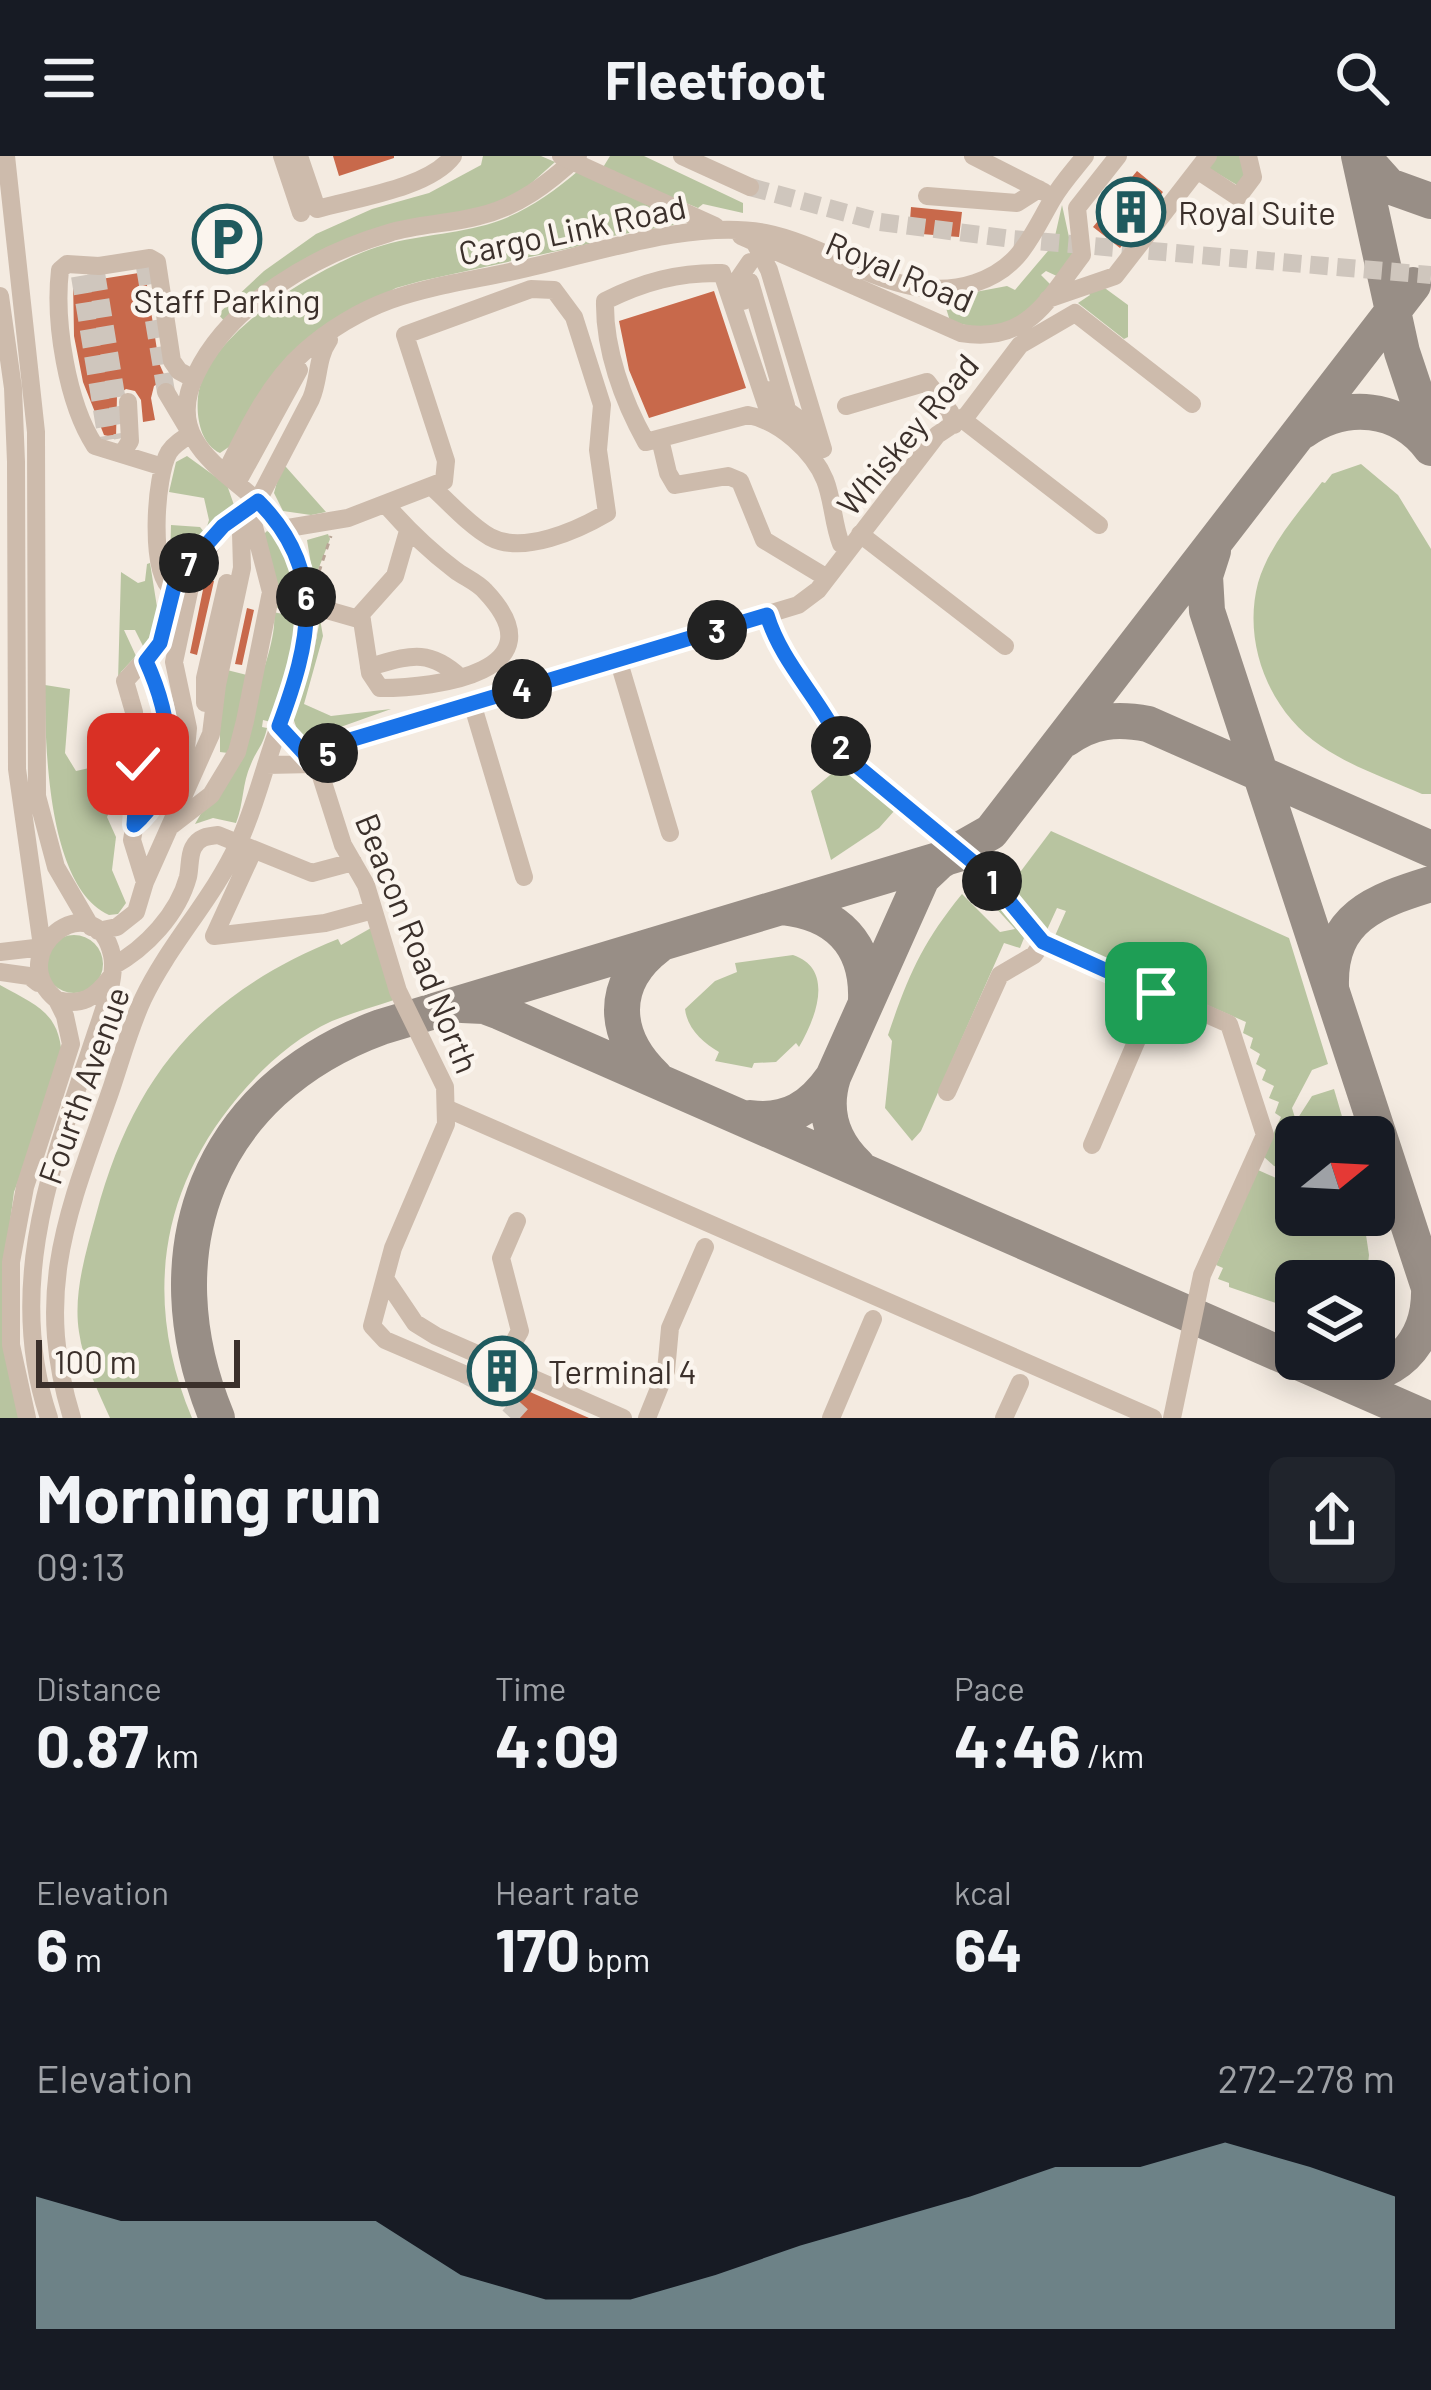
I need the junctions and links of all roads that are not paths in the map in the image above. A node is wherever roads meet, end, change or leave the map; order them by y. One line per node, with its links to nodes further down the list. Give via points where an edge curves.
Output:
1 (6, 156): 68 (street, via 46,537 35,755 40,816 56,867)
2 (282, 156): 16 (street)
3 (299, 156): 4 (street, via 317,209 422,180)
4 (453, 156)
5 (561, 156): 17 (street, Royal Road, bridge)
6 (578, 156): 22 (street, via 508,206 394,231 316,262 232,326)
7 (682, 156): 13 (street)
8 (973, 156): 14 (street)
9 (1085, 156): 14 (street)
10 (1118, 156): 20 (street, Royal Road, via 1077,208 1082,255)
11 (1248, 156): 12 (street, via 1253,177 1238,197)
12 (1203, 163): 20 (street, via 1112,285)
13 (750, 188)
14 (1046, 194): 15 (street, via 1017,203); 18 (street, via 1036,233 1013,264 947,289 898,284 819,250)
15 (927, 196)
16 (301, 213)
17 (732, 232): 18 (street, Royal Road); 21 (street, Cargo Link Road, via 679,235 427,290)
18 (756, 246): 20 (street, Royal Road, via 961,333 1012,331); 30 (street); 30 (street, via 749,284 788,411)
19 (0, 296): 70 (street, via 16,462 17,769)
20 (1048, 298)
21 (339, 326): 33 (street, Cargo Link Road, via 313,345); 35 (street)
22 (194, 379): 28 (street); 31 (street, via 172,361 157,262 60,270 73,401 95,446)
23 (166, 392): 28 (street, Fourth Avenue)
24 (128, 402): 31 (street, via 130,441)
25 (1192, 404): 27 (street, Whiskey Road, via 1075,313 1020,345)
26 (846, 406): 27 (street, via 927,382)
27 (958, 422): 38 (street); 41 (street, Whiskey Road, via 937,435)
28 (191, 434): 32 (street, via 171,448); 33 (street, Fourth Avenue)
29 (660, 440): 30 (street, via 646,442 633,418 604,331 605,301 686,272 722,273 767,407 782,425); 37 (street, via 758,417 812,457); 43 (street, via 676,485 740,481 764,540)
30 (821, 441): 37 (street, via 836,490)
31 (118, 447): 32 (street)
32 (163, 467): 44 (street, via 158,557)
33 (231, 479): 35 (street, Fourth Avenue)
34 (432, 488): 34 (street, via 445,481 446,461 405,335 531,289 554,290 574,316 602,405 598,450 607,513 518,543 494,539); 36 (street)
35 (254, 506): 39 (street, Fourth Avenue); 42 (street); 58 (street, via 241,533 201,755); 60 (street, via 253,532 271,592 237,752 212,794)
36 (388, 506): 39 (street); 40 (street)
37 (830, 511): 41 (street, via 841,544)
38 (1100, 525)
39 (282, 529): 45 (street, Fourth Avenue, via 304,577)
40 (408, 531): 47 (street, via 395,576); 52 (street, via 482,587 502,613 507,651 495,666)
41 (854, 542): 43 (street, Whiskey Road); 48 (street)
42 (205, 549): 44 (street); 58 (street, via 176,650 188,740)
43 (826, 578): 46 (street, Whiskey Road, via 808,599)
44 (172, 589): 50 (street, via 160,643)
45 (306, 604): 47 (street); 54 (street, Fourth Avenue, via 306,646)
46 (767, 615): 49 (street, Whiskey Road); 69 (street, via 776,645 836,730 845,756 985,872)
47 (362, 620): 51 (street)
48 (1005, 646)
49 (618, 659): 53 (street, Whiskey Road); 61 (street)
50 (139, 667): 55 (street, via 163,700); 55 (street, via 125,681)
51 (369, 667): 52 (street, via 422,655); 52 (street, via 380,688)
52 (460, 678)
53 (472, 704): 56 (street, Whiskey Road, via 343,743); 64 (street)
54 (279, 726): 56 (street); 57 (street, Fourth Avenue)
55 (151, 763): 59 (street); 59 (street, via 164,784 148,813)
56 (314, 764): 57 (street); 63 (street, Beacon Road North)
57 (266, 766): 62 (street, Fourth Avenue)
58 (183, 800): 60 (street)
59 (136, 815): 65 (street, via 134,854)
60 (172, 825): 65 (street)
61 (670, 833)
62 (246, 848): 63 (street, via 312,873); 66 (street, via 218,835 196,842); 67 (street, via 214,936); 89 (street, Fourth Avenue, via 142,1000 63,1232 55,1340)
63 (353, 862): 67 (street, Beacon Road North)
64 (524, 878)
65 (145, 882): 66 (street, via 162,886); 68 (street, via 128,921)
66 (172, 910): 73 (street)
67 (374, 910): 78 (street, Beacon Road North)
68 (94, 929): 70 (street, via 67,923); 73 (street, via 112,953)
69 (1043, 942): 75 (street); 77 (street, via 1000,975)
70 (38, 944): 71 (street); 74 (street)
71 (0, 952)
72 (0, 972): 74 (street)
73 (111, 972): 76 (street, via 86,1001); 88 (street, via 35,1239 31,1338)
74 (38, 983): 76 (street)
75 (1156, 993): 79 (street); 95 (street, via 1228,1024 1265,1135 1202,1274)
76 (57, 1000): 87 (street, via 70,1044 10,1262 11,1345)
77 (947, 1092)
78 (448, 1109): 82 (street, Beacon Road North); 94 (street)
79 (1092, 1145)
80 (518, 1221): 84 (street, via 501,1258 520,1331)
81 (704, 1247): 91 (street, via 670,1328 666,1371)
82 (386, 1280): 84 (street, via 415,1323); 85 (street, Beacon Road North, via 371,1319 376,1334)
83 (873, 1319): 92 (street)
84 (501, 1364): 90 (street)
85 (464, 1374)
86 (1019, 1382): 93 (street)
87 (27, 1418)
88 (49, 1418)
89 (72, 1418)
90 (623, 1418)
91 (647, 1418)
92 (831, 1418)
93 (1004, 1418)
94 (1153, 1418)
95 (1172, 1418)

